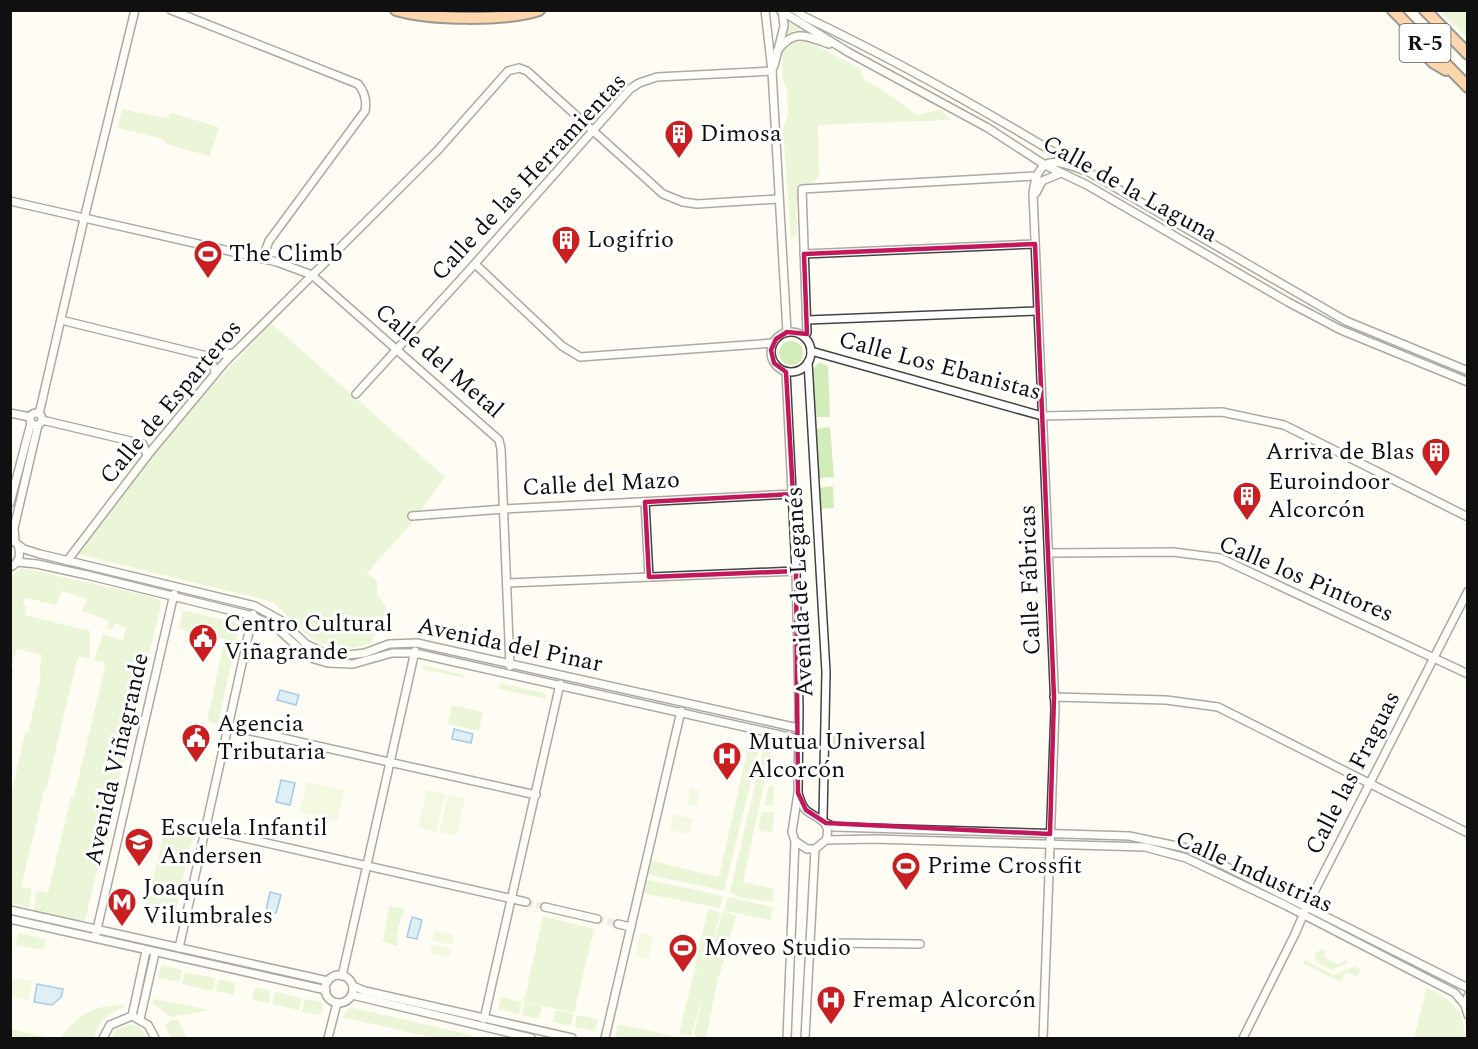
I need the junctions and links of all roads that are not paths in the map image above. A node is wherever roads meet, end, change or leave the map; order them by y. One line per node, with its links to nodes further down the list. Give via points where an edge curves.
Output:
1 (135, 10): 27 (street)
2 (171, 10): 30 (street, via 358,84 365,97 365,111 269,241)
3 (396, 10): 4 (highway, via 444,18)
4 (539, 10)
5 (765, 10): 16 (street)
6 (795, 10): 11 (street)
7 (803, 10): 11 (street)
8 (1393, 10): 17 (highway, R-5)
9 (1425, 10): 15 (highway, R-5)
10 (781, 11): 13 (street, via 784,26); 14 (street, Calle de la Laguna)
11 (830, 30): 21 (street, Calle de la Laguna, via 996,117)
12 (1415, 44): 17 (highway, via 1434,63)
13 (777, 51): 14 (street, via 784,41 806,35); 16 (street)
14 (848, 52): 20 (street, Calle de la Laguna, via 988,128)
15 (1467, 54)
16 (772, 71): 19 (street, Calle de las Herramientas, via 647,80 630,90); 25 (street)
17 (1457, 76): 18 (highway, R-5)
18 (1467, 87)
19 (595, 130): 25 (street, via 663,194 683,202); 31 (street, Calle de las Herramientas); 32 (street, Calle de Esparteros, via 527,71 508,71 438,150)
20 (1045, 165): 21 (street, via 1059,161); 22 (street, Calle de la Laguna); 23 (street)
21 (1083, 170): 44 (street, Calle de la Laguna, via 1346,321)
22 (1061, 174): 24 (street, via 1042,181); 47 (street, Calle de la Laguna, via 1088,185 1341,330)
23 (1035, 176): 24 (street, Calle Fábricas); 29 (street, via 802,189)
24 (1034, 198): 28 (street, Calle Fábricas)
25 (778, 199): 36 (street)
26 (10, 201): 27 (street)
27 (84, 219): 30 (street); 34 (street)
28 (1035, 244): 29 (street); 33 (street, Calle Fábricas)
29 (804, 254): 35 (street)
30 (262, 259): 32 (street)
31 (475, 264): 38 (street, via 580,357); 39 (street, Calle de las Herramientas)
32 (312, 275): 39 (street, Calle del Metal); 41 (street, Calle de Esparteros)
33 (1038, 311): 35 (street); 50 (street, Calle Fábricas)
34 (61, 320): 42 (street); 51 (street)
35 (807, 320): 37 (street, via 807,333)
36 (787, 332): 37 (street); 38 (street)
37 (803, 336): 40 (street)
38 (773, 343): 45 (street, via 771,357)
39 (397, 350): 48 (street, Calle de las Herramientas); 58 (street, Calle del Metal, via 499,440)
40 (811, 351): 43 (street); 50 (street, Calle Los Ebanistas)
41 (233, 353): 42 (street); 46 (street, Calle de Esparteros)
42 (207, 356): 46 (street)
43 (808, 362): 45 (street, via 801,370); 92 (street, Avenida de Leganés, via 826,672)
44 (1467, 371)
45 (786, 372): 55 (street, Avenida de Leganés)
46 (215, 373): 52 (street, Calle de Esparteros)
47 (1467, 382)
48 (356, 394)
49 (10, 413): 51 (street)
50 (1042, 416): 60 (street, Calle Los Ebanistas, via 1222,412 1284,425); 62 (street, Calle Fábricas)
51 (36, 420): 53 (street); 57 (street); 61 (street)
52 (159, 441): 53 (street); 54 (street, Calle de Esparteros)
53 (143, 444): 54 (street)
54 (149, 454): 63 (street, Calle de Esparteros)
55 (793, 494): 56 (street, Calle del Mazo); 66 (street, Avenida de Leganés)
56 (645, 502): 58 (street, Calle del Mazo); 67 (street)
57 (10, 503)
58 (504, 509): 59 (street, Calle del Mazo); 68 (street, Calle del Metal)
59 (412, 516)
60 (1467, 517)
61 (14, 542): 63 (street, Avenida del Pinar, via 24,549); 64 (street, via 20,557)
62 (1049, 554): 75 (street, Calle los Pintores, via 1173,552 1220,558); 81 (street, Calle Fábricas)
63 (67, 561): 70 (street, Avenida del Pinar)
64 (17, 562): 65 (street); 70 (street, Avenida del Pinar)
65 (10, 567)
66 (796, 570): 67 (street); 84 (street, Avenida de Leganés)
67 (648, 576): 68 (street)
68 (508, 584): 76 (street, Calle del Metal)
69 (1467, 591): 75 (street, Calle las Fraguas)
70 (175, 592): 71 (street, Avenida del Pinar); 72 (street, Avenida del Pinar); 114 (street, Avenida Viñagrande)
71 (255, 606): 72 (street); 73 (street, Avenida del Pinar, via 282,621 306,644 339,656 365,653 389,644)
72 (253, 616): 74 (street, Avenida del Pinar, via 278,628 314,659 328,663 353,664 392,653); 85 (street)
73 (417, 643): 74 (street); 76 (street, Avenida del Pinar)
74 (415, 653): 77 (street, Avenida del Pinar); 87 (street)
75 (1435, 657): 78 (street, Calle los Pintores); 88 (street, Calle las Fraguas)
76 (510, 664): 77 (street, Calle del Metal); 79 (street, Avenida del Pinar)
77 (509, 674): 80 (street, Avenida del Pinar)
78 (1467, 674)
79 (562, 675): 80 (street); 82 (street, Avenida del Pinar)
80 (560, 686): 83 (street, Avenida del Pinar); 90 (street)
81 (1054, 697): 88 (street, via 1166,700 1218,707); 95 (street, Calle Fábricas)
82 (682, 702): 83 (street); 84 (street, Avenida del Pinar)
83 (680, 712): 86 (street, Avenida del Pinar); 113 (street)
84 (798, 728): 86 (street, Avenida de Leganés)
85 (228, 729): 87 (street); 94 (street)
86 (798, 739): 89 (street, Avenida de Leganés)
87 (390, 763): 90 (street); 102 (street)
88 (1369, 783): 96 (street); 106 (street, Calle las Fraguas)
89 (798, 794): 91 (street, via 806,810); 93 (street, Avenida de Leganés)
90 (536, 795): 104 (street)
91 (815, 814): 92 (street); 93 (street, via 806,814)
92 (824, 821): 95 (street, Calle Industrias, via 834,826); 97 (street, via 828,828)
93 (794, 824): 98 (street)
94 (205, 829): 102 (street); 118 (street)
95 (1050, 834): 99 (street, Calle Fábricas); 106 (street, Calle Industrias, via 1130,836 1191,849)
96 (1467, 834)
97 (826, 840): 99 (street, Calle Industrias); 101 (street)
98 (795, 841): 100 (street); 103 (street)
99 (1050, 843): 109 (street, Calle Industrias, via 1145,847 1186,858); 142 (street, Calle Fábricas)
100 (807, 849): 101 (street); 103 (street)
101 (815, 849): 141 (street)
102 (367, 865): 104 (street); 121 (street)
103 (794, 865): 140 (street)
104 (512, 899): 105 (street); 133 (street)
105 (526, 902)
106 (1307, 906): 109 (street, Calle las Fraguas); 124 (street, Calle Industrias)
107 (545, 907): 111 (street)
108 (10, 910): 114 (street)
109 (1303, 914): 129 (street, Calle Industrias, via 1455,993); 143 (street, Calle las Fraguas)
110 (10, 919): 115 (street)
111 (597, 919)
112 (618, 924): 113 (street)
113 (631, 927): 139 (street)
114 (97, 929): 115 (street, Avenida Viñagrande); 118 (street)
115 (95, 938): 119 (street)
116 (830, 943): 117 (street)
117 (920, 944)
118 (178, 948): 122 (street)
119 (146, 951): 120 (street); 131 (street)
120 (155, 953): 125 (street); 132 (street)
121 (342, 976): 122 (street); 123 (street)
122 (328, 981): 125 (street)
123 (353, 987): 126 (street); 133 (street)
124 (1467, 988)
125 (326, 990): 128 (street, via 329,999)
126 (352, 995): 128 (street); 137 (street)
127 (1467, 996): 129 (street)
128 (337, 1003): 136 (street)
129 (1465, 1005): 130 (street)
130 (1467, 1015)
131 (132, 1016): 132 (street); 134 (street, via 110,1025)
132 (140, 1019): 135 (street)
133 (484, 1019): 138 (street)
134 (103, 1038)
135 (155, 1038)
136 (328, 1038)
137 (531, 1038)
138 (572, 1038)
139 (605, 1038)
140 (787, 1038)
141 (805, 1038)
142 (1043, 1038)
143 (1243, 1038)

